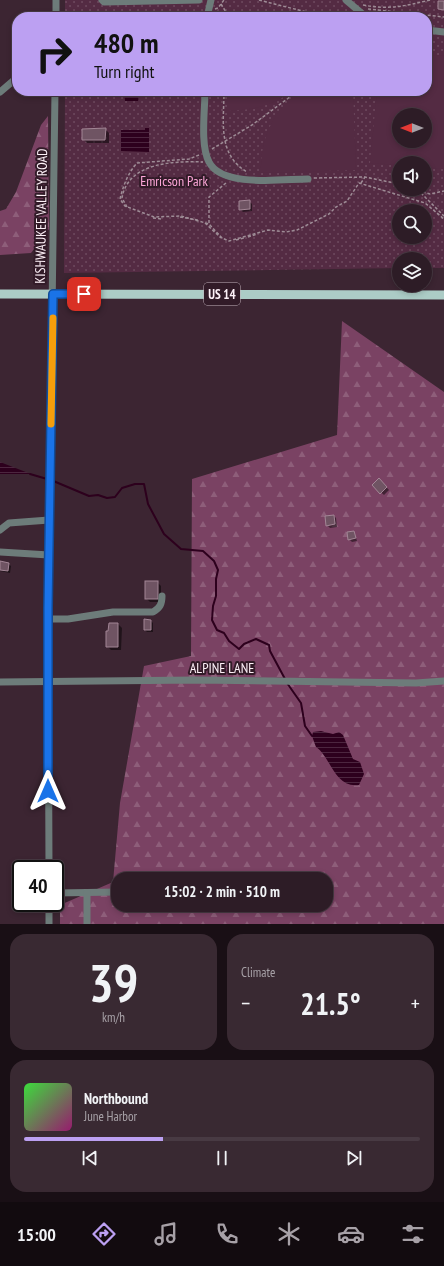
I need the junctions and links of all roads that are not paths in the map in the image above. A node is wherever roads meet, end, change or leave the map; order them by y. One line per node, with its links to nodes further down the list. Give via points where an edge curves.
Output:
1 (56, 0): 7 (street)
2 (102, 0): 3 (street)
3 (194, 0): 4 (street)
4 (199, 0)
5 (211, 0): 8 (street)
6 (346, 0): 9 (street)
7 (56, 12)
8 (207, 12)
9 (360, 12)
10 (432, 31): 11 (street)
11 (444, 32)
12 (12, 82): 13 (street)
13 (0, 92)
14 (55, 96): 18 (street, KISHWAUKEE VALLEY ROAD)
15 (206, 96): 16 (street, via 206,152 209,162 215,169 238,180)
16 (308, 179)
17 (0, 294): 18 (main road, US 14)
18 (53, 294): 19 (main road, US 14); 20 (street, KISHWAUKEE VALLEY ROAD)
19 (444, 295)
20 (49, 520): 21 (street, via 8,523); 23 (street, KISHWAUKEE VALLEY ROAD)
21 (0, 530)
22 (0, 552): 23 (street)
23 (49, 555): 25 (street, KISHWAUKEE VALLEY ROAD)
24 (162, 596): 25 (street, via 162,603 152,612 113,612 68,619)
25 (48, 619): 28 (street, KISHWAUKEE VALLEY ROAD)
26 (444, 681): 28 (street, ALPINE LANE, via 408,683 197,680)
27 (0, 682): 28 (street, ALPINE LANE)
28 (48, 683): 29 (street, KISHWAUKEE VALLEY ROAD)
29 (49, 860)
30 (111, 892): 31 (street)
31 (87, 893): 32 (street); 35 (street)
32 (64, 894)
33 (49, 912): 34 (street)
34 (49, 924)
35 (87, 924)

